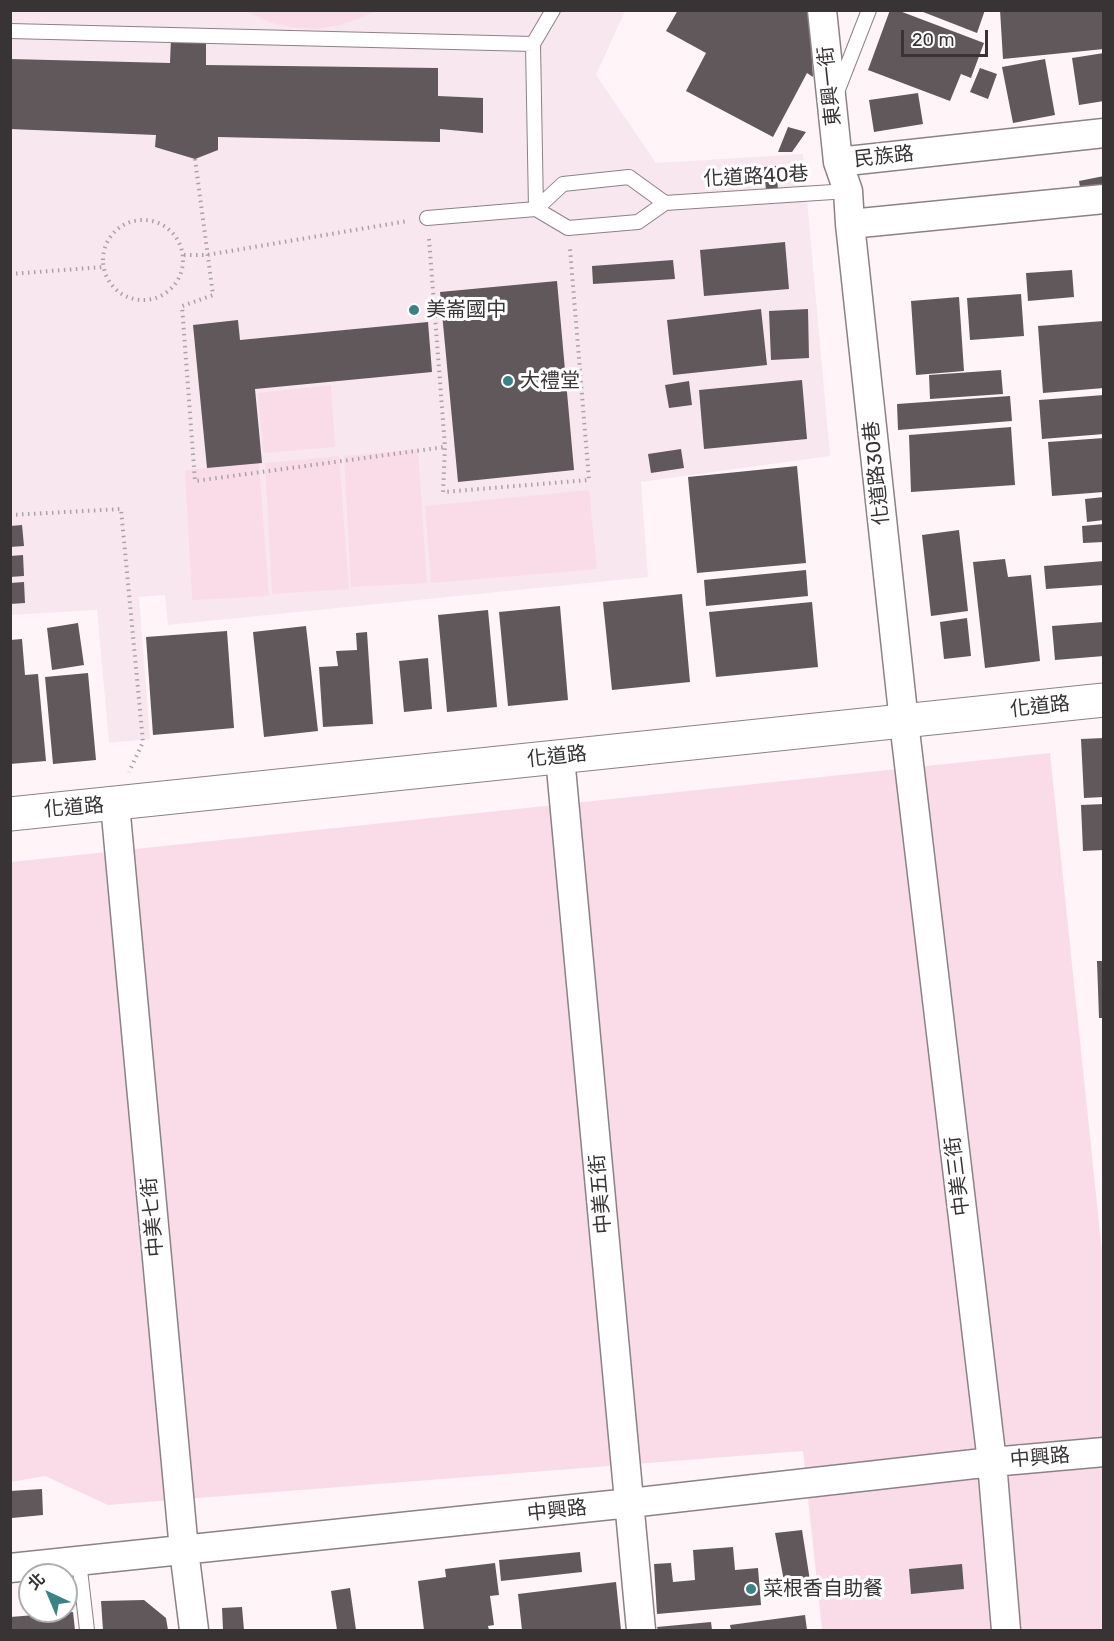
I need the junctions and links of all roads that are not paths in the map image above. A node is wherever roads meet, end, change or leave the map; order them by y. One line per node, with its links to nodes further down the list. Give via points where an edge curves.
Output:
1 (553, 10): 5 (lane)
2 (822, 10): 6 (street, 東興一街)
3 (869, 10): 6 (lane)
4 (10, 31): 5 (lane)
5 (533, 44): 12 (lane)
6 (832, 106): 8 (street, 東興一街)
7 (1104, 133): 8 (street, 民族路)
8 (838, 162): 9 (street, 民族路)
9 (848, 192): 11 (lane, 化道路40巷); 14 (street, 民族路)
10 (1104, 199): 14 (street)
11 (665, 203): 12 (lane, via 638,222 568,228); 12 (lane, via 629,177 563,184)
12 (536, 209): 13 (lane)
13 (428, 218)
14 (850, 224): 16 (street, 化道路30巷)
15 (1104, 700): 16 (street, 化道路)
16 (904, 722): 17 (street, 化道路); 21 (street, 中美三街)
17 (560, 757): 18 (street, 化道路); 22 (street, 中美五街)
18 (115, 804): 19 (street, 化道路); 23 (street, 中美七街)
19 (10, 814)
20 (1104, 1452): 21 (street, 中興路)
21 (992, 1462): 22 (street, 中興路); 29 (street, 中美三街)
22 (630, 1503): 23 (street, 中興路); 28 (street, 中美五街)
23 (184, 1550): 24 (street, 中興路); 27 (street, 中美七街)
24 (79, 1561): 25 (street, 中興路); 26 (lane)
25 (10, 1568)
26 (87, 1630)
27 (194, 1630)
28 (641, 1630)
29 (1006, 1630)

